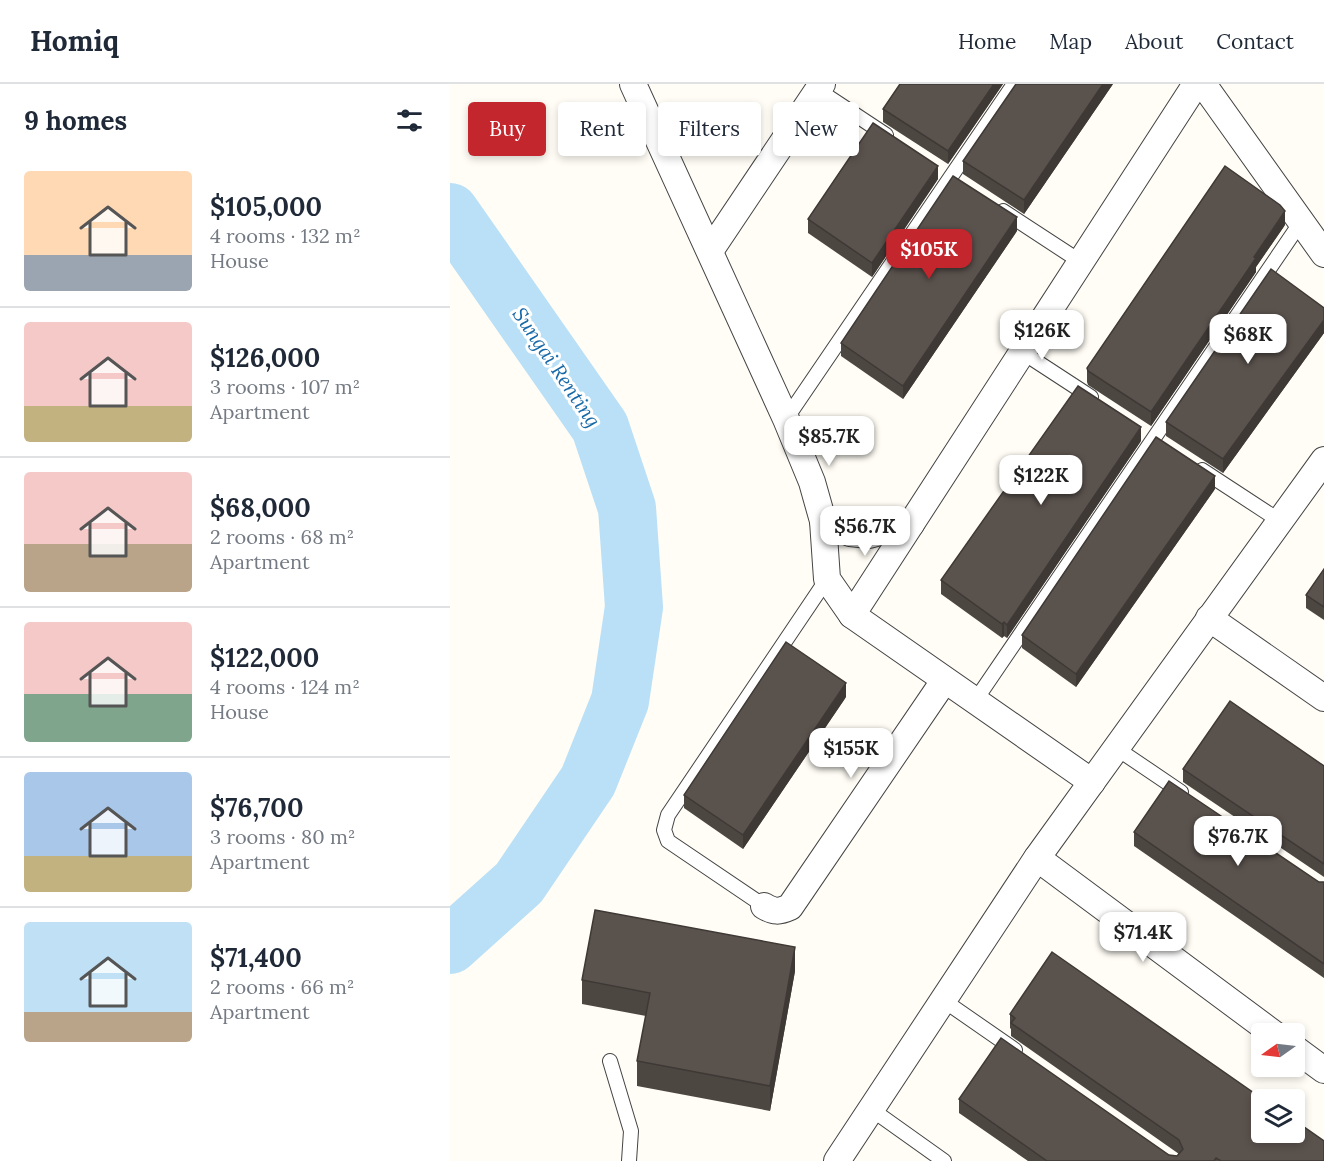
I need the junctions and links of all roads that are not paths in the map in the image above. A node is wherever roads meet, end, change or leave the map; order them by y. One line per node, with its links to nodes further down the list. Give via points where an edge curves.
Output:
1 (1014, 84): 14 (lane)
2 (1196, 84): 11 (street)
3 (1203, 84): 8 (street)
4 (635, 85): 9 (street)
5 (820, 87): 6 (lane); 9 (street)
6 (894, 140)
7 (991, 203): 11 (lane)
8 (1301, 222): 10 (street); 25 (lane)
9 (710, 251): 14 (street)
10 (1324, 254)
11 (1081, 262): 12 (street)
12 (1022, 352): 13 (lane); 19 (street)
13 (1107, 408)
14 (786, 419): 18 (street, via 812,482)
15 (1324, 460): 17 (street)
16 (1192, 464): 17 (lane)
17 (1280, 521): 22 (street)
18 (823, 522): 19 (street, via 850,533 868,535); 20 (street)
19 (911, 524): 21 (street)
20 (827, 579): 21 (street); 30 (lane, via 668,815 664,830 668,841)
21 (852, 615): 23 (street)
22 (1209, 618): 24 (street); 26 (street)
23 (944, 681): 25 (street); 30 (street, via 790,907 773,911)
24 (1324, 698)
25 (975, 701): 27 (street)
26 (1116, 748): 27 (street); 28 (lane)
27 (1092, 782): 29 (street)
28 (1195, 801)
29 (1037, 858): 31 (street); 32 (street)
30 (764, 906)
31 (943, 1000): 34 (lane); 37 (street)
32 (1259, 1023)
33 (1305, 1056): 36 (street)
34 (1030, 1060)
35 (610, 1061): 38 (lane, via 631,1131)
36 (1324, 1070)
37 (871, 1109): 39 (street); 40 (lane)
38 (629, 1161)
39 (837, 1161)
40 (944, 1161)

